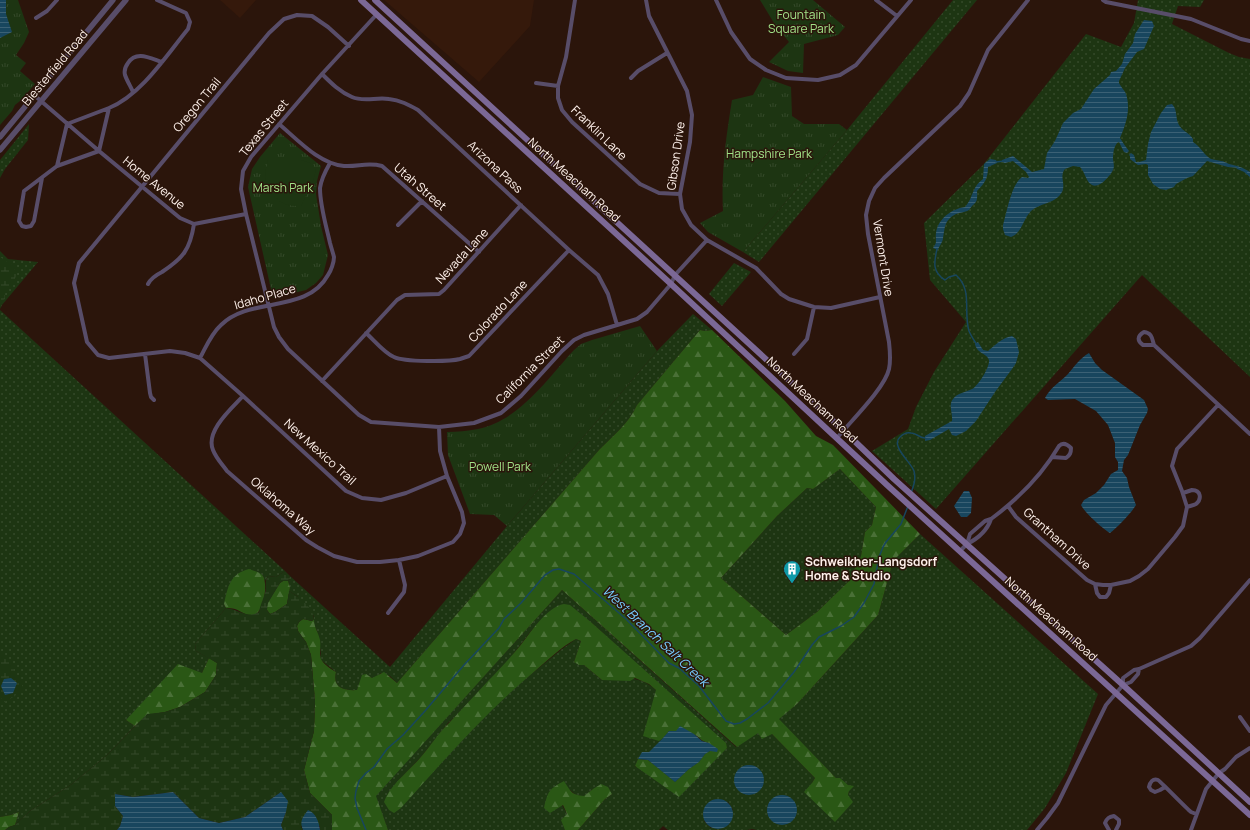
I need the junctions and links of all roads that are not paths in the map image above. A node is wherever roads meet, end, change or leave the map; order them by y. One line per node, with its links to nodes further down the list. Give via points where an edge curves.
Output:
1 (57, 0): 16 (street)
2 (113, 0): 26 (street, Biesterfield Road)
3 (126, 0): 27 (street, Biesterfield Road)
4 (157, 0): 20 (street, via 186,13 190,22 188,30)
5 (362, 0): 14 (main road, North Meacham Road)
6 (375, 0): 47 (main road, North Meacham Road)
7 (575, 0): 24 (street, Franklin Lane, via 566,57)
8 (646, 0): 19 (street, Gibson Drive, via 649,16)
9 (716, 0): 15 (street, via 731,32 750,59 766,70 786,78 818,80 840,74 856,65)
10 (876, 0): 15 (street)
11 (911, 0): 15 (street)
12 (1028, 0): 50 (street, Vermont Drive, via 988,50 969,93 960,106 875,188 866,215)
13 (1103, 0): 17 (street, via 1191,19 1241,39)
14 (377, 14): 18 (street, Texas Street); 49 (main road, North Meacham Road)
15 (897, 16)
16 (36, 18)
17 (1250, 40)
18 (348, 46): 21 (street, Texas Street); 37 (street, Oregon Trail, via 312,16 297,15 284,19 269,33)
19 (667, 53): 22 (street); 38 (street, Gibson Drive, via 687,91 692,115 690,142)
20 (162, 62): 25 (street); 25 (street, via 143,56 136,56 130,60 125,69 125,76)
21 (322, 74): 30 (street, Texas Street); 40 (street, Arizona Pass, via 337,89 353,98 388,98 404,102 418,110)
22 (631, 78)
23 (536, 83): 24 (street)
24 (558, 86): 38 (street, Franklin Lane, via 562,110 572,122 640,184 659,193)
25 (133, 92): 28 (street, via 119,104)
26 (34, 95): 27 (street, Home Avenue); 31 (street, Biesterfield Road)
27 (41, 102): 29 (street, Home Avenue); 32 (street, Biesterfield Road)
28 (109, 108): 29 (street); 33 (street)
29 (66, 124): 33 (street, Home Avenue); 35 (street)
30 (279, 124): 34 (street, Utah Street, via 318,157); 41 (street, Texas Street, via 251,157 243,171 241,189)
31 (0, 137)
32 (0, 150)
33 (99, 151): 35 (street); 37 (street, Home Avenue)
34 (330, 163): 39 (street, Utah Street, via 344,166 382,166); 51 (street, Idaho Place, via 320,187 334,259 329,275 310,294)
35 (57, 166): 36 (street)
36 (42, 178): 36 (street, via 24,191 19,221 26,228 34,221)
37 (142, 187): 42 (street, Home Avenue, via 180,218); 56 (street, Oregon Trail, via 79,263 74,283 87,342 92,350 109,358)
38 (680, 194): 44 (street, Gibson Drive, via 686,218)
39 (422, 201): 43 (street); 46 (street, Utah Street)
40 (521, 205): 45 (street, Arizona Pass); 46 (street, Nevada Lane)
41 (246, 214): 42 (street); 51 (street, Texas Street)
42 (194, 224): 48 (street, via 192,237 185,252)
43 (398, 226)
44 (706, 240): 47 (street, California Street); 52 (street, Gibson Drive, via 756,268 789,299)
45 (569, 250): 53 (street, Arizona Pass, via 598,275 608,294); 54 (street, Colorado Lane, via 469,356 429,361 394,358)
46 (479, 252): 54 (street, Nevada Lane, via 439,294 404,295)
47 (675, 275): 49 (street, California Street); 64 (main road, North Meacham Road)
48 (148, 284)
49 (671, 284): 53 (street, California Street, via 647,312 637,319); 66 (main road, North Meacham Road)
50 (880, 297): 52 (street, Gibson Drive, via 831,308); 64 (street, Vermont Drive, via 891,355 889,370 884,382)
51 (269, 305): 58 (street, Idaho Place, via 243,312 221,324 212,334); 59 (street, Texas Street, via 279,337)
52 (814, 307): 57 (street, via 807,338)
53 (617, 325): 63 (street, California Street, via 574,340 521,396 501,413 474,423)
54 (366, 332): 59 (street, Nevada Lane)
55 (1154, 345): 62 (street)
56 (145, 354): 58 (street, via 170,351); 61 (street, via 150,394)
57 (794, 354)
58 (200, 358): 60 (street, New Mexico Trail)
59 (322, 381): 63 (street, California Street, via 359,415 371,422)
60 (243, 396): 68 (street, New Mexico Trail, via 346,492 362,498 381,500); 75 (street, Oklahoma Way, via 215,428 213,437 212,449 227,471 306,540 334,556 357,562)
61 (154, 400)
62 (1218, 405): 65 (street); 69 (street, Grantham Drive, via 1177,450 1172,466)
63 (439, 427): 68 (street, via 440,451)
64 (843, 430): 66 (street, Vermont Drive); 73 (main road, North Meacham Road)
65 (1250, 434)
66 (837, 438): 74 (main road, North Meacham Road)
67 (1052, 457): 67 (street, via 1066,458 1071,448 1062,444); 70 (street, via 1025,491)
68 (447, 476): 75 (street, Oklahoma Way, via 462,512 464,524 460,534 453,542 418,556)
69 (1183, 493): 71 (street, Grantham Drive); 71 (street, via 1192,490 1201,496 1196,504)
70 (1008, 506): 72 (street); 77 (street, Grantham Drive, via 1022,522 1084,577)
71 (1187, 508): 78 (street, Grantham Drive, via 1183,526 1148,569 1130,581)
72 (991, 520): 73 (street, via 976,540); 73 (street, via 985,521 970,534)
73 (967, 544): 74 (street); 81 (main road, North Meacham Road)
74 (960, 552): 82 (main road, North Meacham Road)
75 (399, 560): 79 (street, via 405,585 404,592)
76 (1250, 580): 80 (street, via 1191,646)
77 (1096, 584): 78 (street, Grantham Drive); 78 (street, Grantham Drive, via 1100,597 1106,597)
78 (1111, 585)
79 (388, 612)
80 (1139, 669): 81 (street, via 1131,682); 81 (street, via 1125,676)
81 (1123, 685): 82 (street); 86 (main road, North Meacham Road)
82 (1116, 692): 87 (main road, North Meacham Road); 92 (street, via 1106,705 1058,803)
83 (1240, 717): 84 (street)
84 (1250, 731)
85 (1250, 748): 86 (street)
86 (1219, 773): 87 (street); 89 (main road, North Meacham Road)
87 (1213, 780): 90 (street); 91 (main road, North Meacham Road)
88 (1165, 787): 90 (street, via 1190,812)
89 (1250, 802)
90 (1196, 814): 95 (street)
91 (1250, 814)
92 (1037, 830)
93 (1109, 830): 94 (street, via 1105,823 1110,816 1114,816 1119,820)
94 (1116, 830)
95 (1191, 830)

